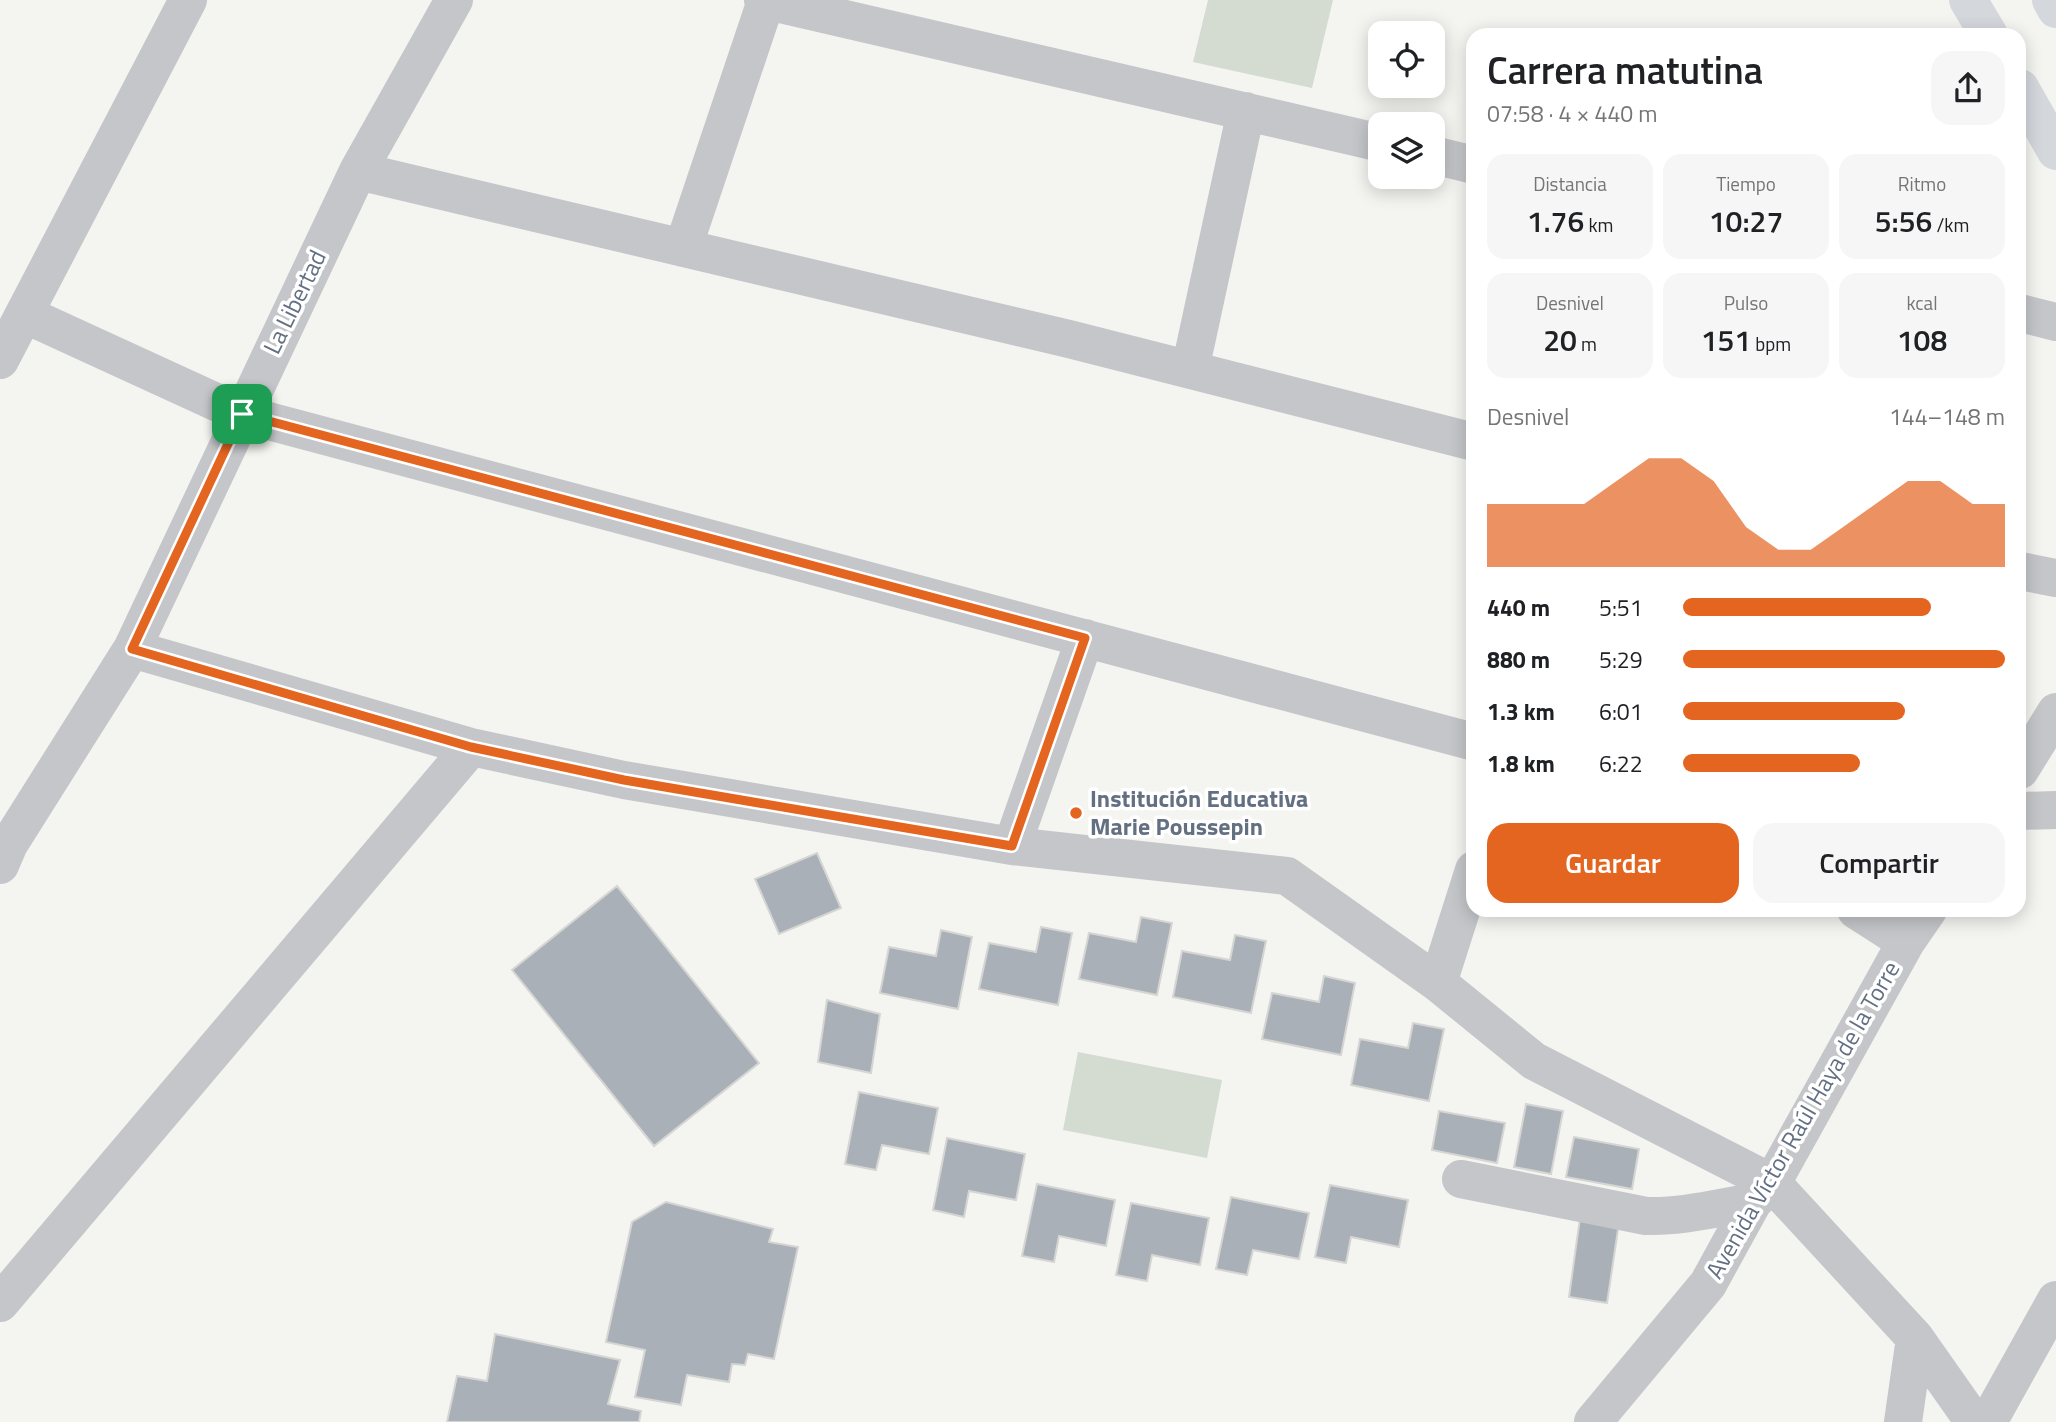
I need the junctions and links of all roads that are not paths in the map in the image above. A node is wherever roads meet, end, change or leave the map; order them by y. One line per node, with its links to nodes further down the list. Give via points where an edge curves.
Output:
1 (188, 0): 16 (street)
2 (454, 0): 14 (street, La Libertad)
3 (764, 0): 9 (street); 15 (street)
4 (1968, 0): 7 (main road)
5 (2051, 0): 6 (main road)
6 (2056, 9)
7 (1985, 28)
8 (2026, 98): 11 (main road)
9 (1246, 111): 10 (street); 20 (street)
10 (1368, 140)
11 (2056, 151)
12 (1445, 158): 13 (street)
13 (1466, 163)
14 (358, 171): 15 (street); 21 (street, La Libertad)
15 (683, 248): 20 (street)
16 (24, 314): 19 (street); 21 (street)
17 (2026, 314): 18 (street)
18 (2056, 322)
19 (0, 360)
20 (1190, 370): 22 (street)
21 (242, 414): 25 (street); 26 (street, La Libertad)
22 (1466, 440)
23 (2026, 572): 24 (street)
24 (2056, 578)
25 (1085, 638): 28 (street); 34 (street)
26 (132, 649): 29 (street); 33 (street, La Libertad)
27 (2056, 712): 30 (street)
28 (1466, 740)
29 (471, 747): 34 (street, via 624,780); 44 (street)
30 (2026, 760)
31 (2056, 810): 32 (street)
32 (2026, 811)
33 (13, 813): 35 (street, La Libertad, via 9,844)
34 (1012, 846): 40 (street, via 1286,876)
35 (0, 865)
36 (1466, 895): 40 (street)
37 (1867, 917): 39 (street)
38 (1923, 917): 39 (street, Avenida Víctor Raúl Haya de la Torre)
39 (1906, 942): 42 (street, Avenida Víctor Raúl Haya de la Torre)
40 (1438, 983): 42 (street, via 1534,1060)
41 (1461, 1179): 42 (street, via 1646,1216 1698,1213)
42 (1763, 1192): 45 (street); 46 (street, Avenida Víctor Raúl Haya de la Torre, via 1708,1284)
43 (2056, 1300): 49 (street)
44 (0, 1303)
45 (1915, 1338): 47 (street); 48 (street)
46 (1593, 1422)
47 (1903, 1422)
48 (1974, 1422)
49 (1988, 1422)

